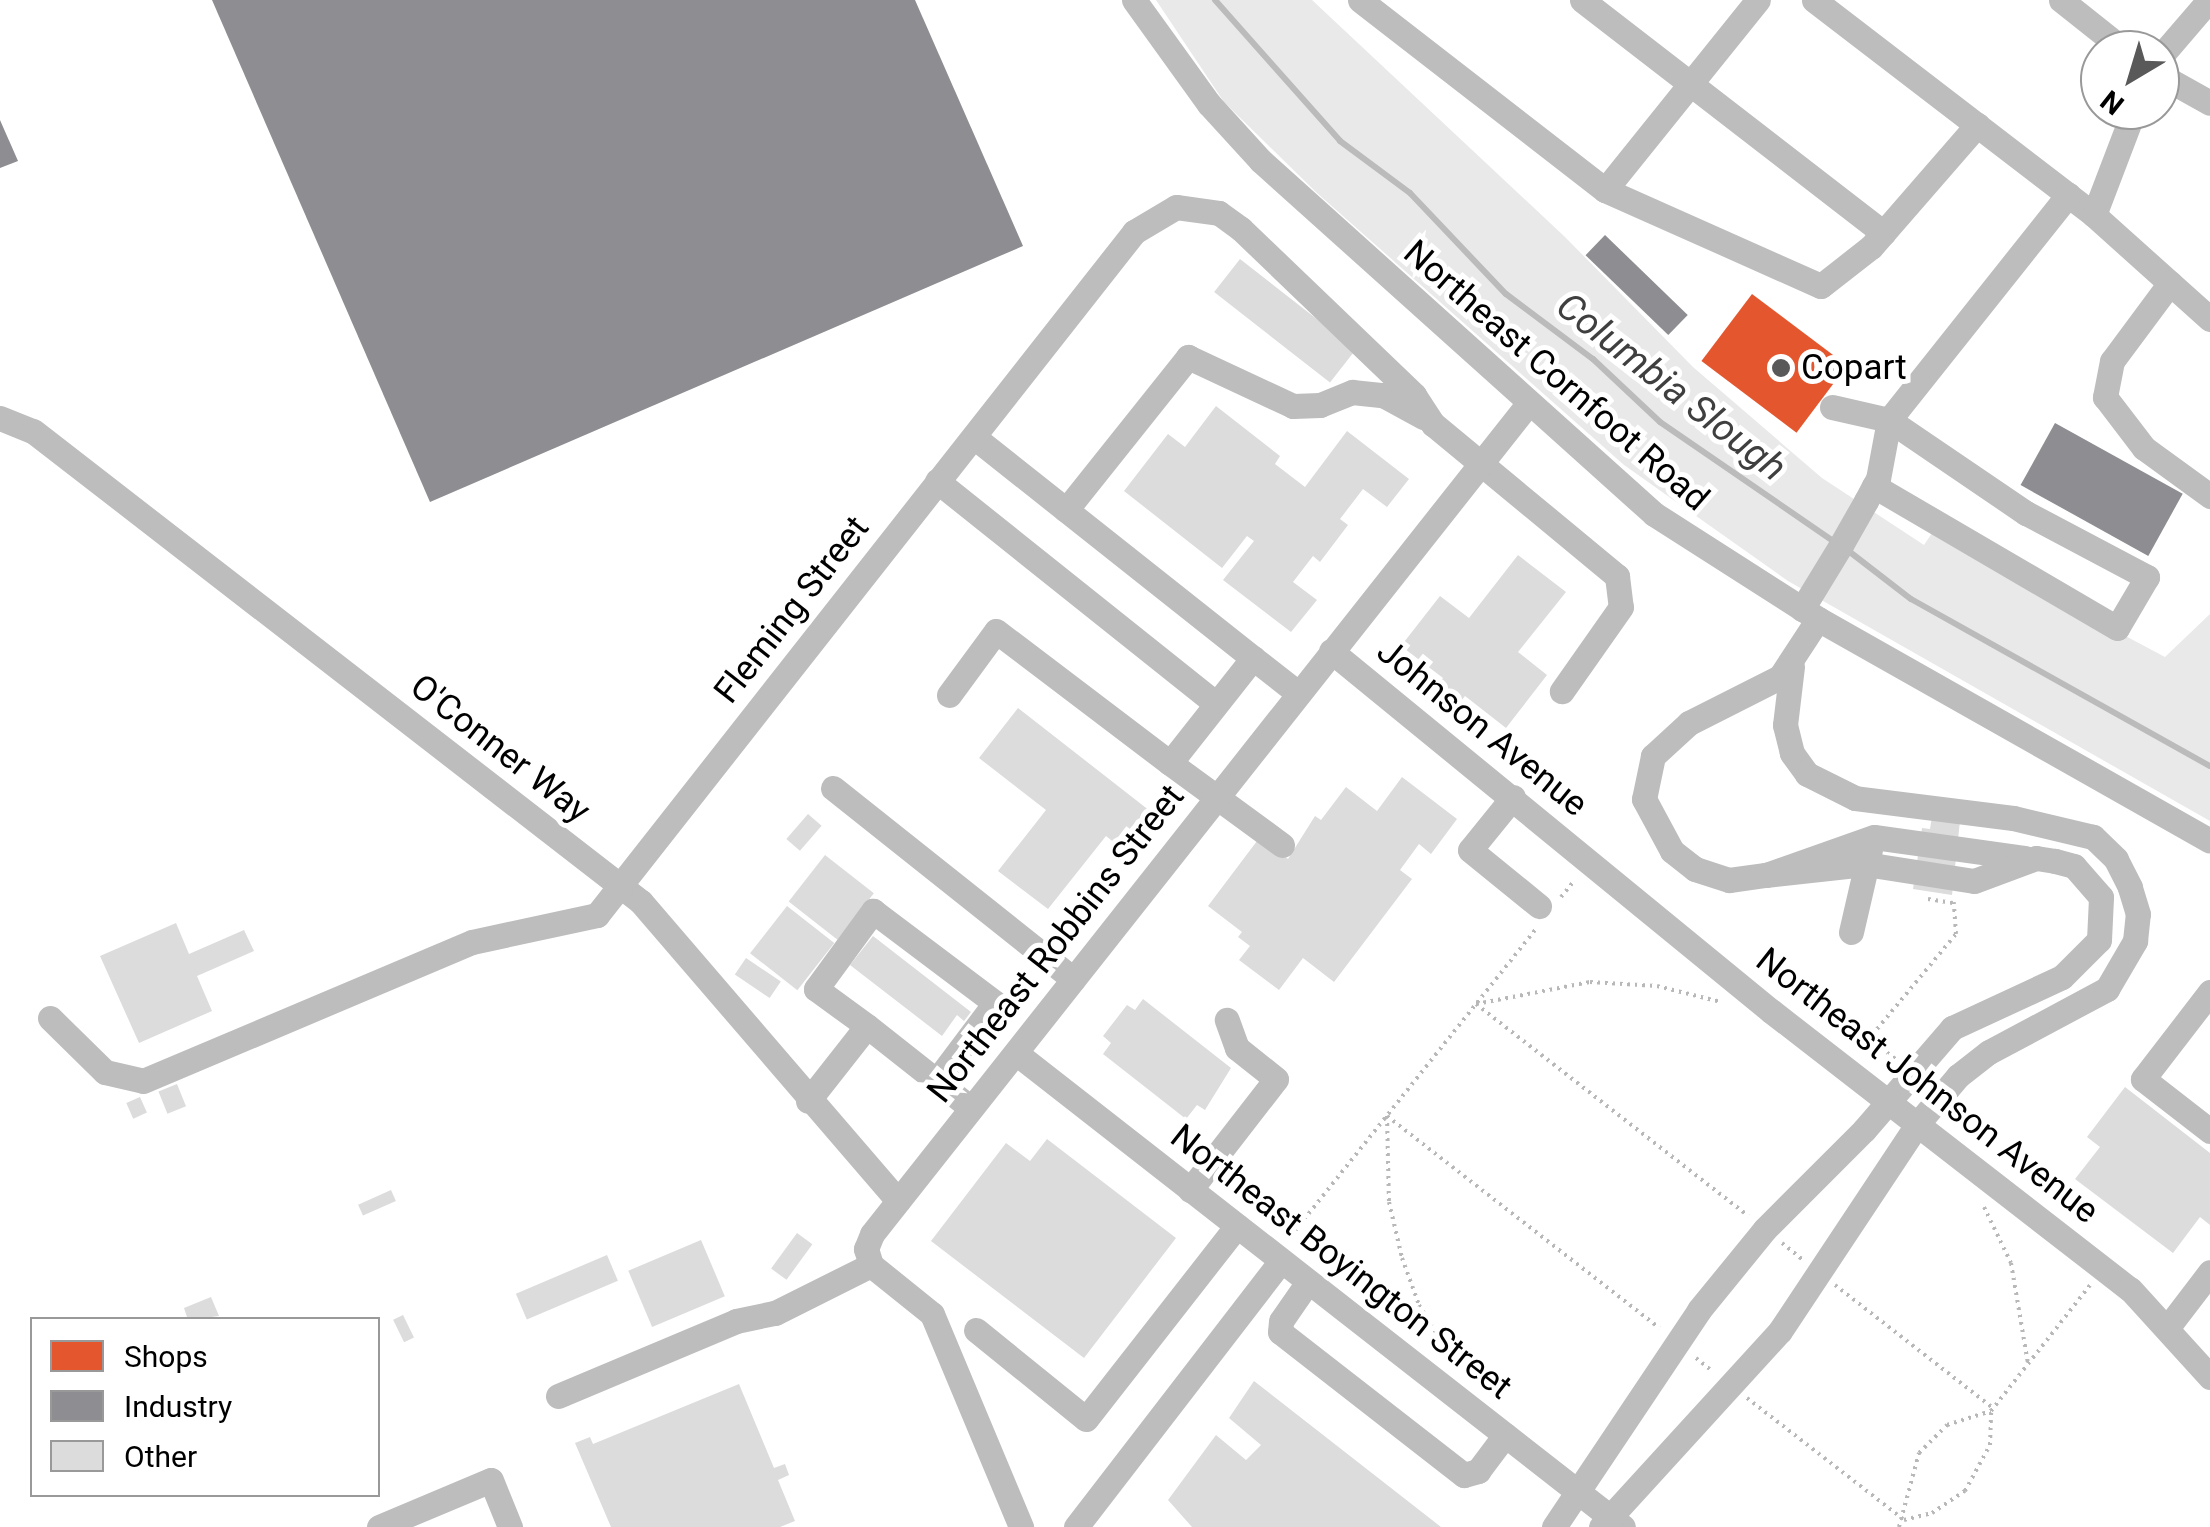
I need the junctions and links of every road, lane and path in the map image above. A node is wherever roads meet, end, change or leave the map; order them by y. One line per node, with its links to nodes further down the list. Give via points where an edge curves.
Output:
1 (1134, 0): 21 (street, Northeast Cornfoot Road, via 1244,145)
2 (1360, 0): 15 (street)
3 (1582, 0): 10 (street)
4 (1758, 0): 10 (street)
5 (1814, 0): 13 (street)
6 (2061, 0): 8 (street)
7 (2209, 0): 9 (street)
8 (2099, 30)
9 (2180, 34)
10 (1690, 83): 15 (street); 18 (street)
11 (2180, 86): 12 (street)
12 (2210, 103)
13 (1977, 125): 16 (street); 18 (street)
14 (2126, 130): 17 (street)
15 (1605, 190): 18 (street, via 1821,286)
16 (2068, 195): 17 (street); 24 (street)
17 (2094, 215): 19 (street)
18 (1884, 232)
19 (2170, 283): 20 (street); 30 (street, via 2112,362 2105,397 2144,448)
20 (2210, 318)
21 (1528, 404): 27 (street, Northeast Robbins Street); 32 (street, Northeast Cornfoot Road, via 1654,514)
22 (1832, 407): 24 (street)
23 (0, 418): 54 (street, O'Conner Way, via 33,431)
24 (1889, 420): 29 (street); 29 (street, via 2026,512 2148,577 2117,628)
25 (1433, 424): 26 (street, Fleming Street, via 1414,394 1241,230 1219,213 1176,207 1134,232); 27 (street, Fleming Street); 31 (street, via 1383,394 1352,392 1320,405 1293,406 1188,357)
26 (974, 437): 28 (street, Fleming Street); 31 (street)
27 (1480, 461): 33 (street, Northeast Robbins Street); 36 (street, Fleming Street, via 1617,576 1621,607)
28 (937, 481): 39 (street); 54 (street, Fleming Street)
29 (1870, 493): 32 (street, via 1819,581)
30 (2210, 496)
31 (1066, 510): 34 (street)
32 (1810, 614): 35 (street); 47 (street, Northeast Cornfoot Road)
33 (1330, 651): 37 (street, Northeast Robbins Street); 42 (street, Johnson Avenue)
34 (1253, 658): 37 (street); 39 (street)
35 (1792, 666): 44 (street, via 1785,725 1792,753 1828,790); 52 (street, via 1756,694 1670,736 1646,777 1644,799 1672,851 1695,869 1728,880)
36 (1562, 691)
37 (1298, 693): 43 (street, Northeast Robbins Street)
38 (949, 695): 40 (street, via 996,631)
39 (1216, 704): 40 (street)
40 (1170, 763): 43 (street)
41 (833, 788): 58 (street)
42 (1513, 797): 50 (street, Johnson Avenue); 55 (street, via 1470,850)
43 (1216, 798): 48 (street); 58 (street, Northeast Robbins Street)
44 (1880, 803): 45 (street); 46 (street)
45 (2000, 816): 51 (street); 73 (street, via 2093,837 2116,859 2130,887 2138,914 2135,941 2107,989 1989,1052)
46 (1874, 836): 49 (street); 51 (street); 52 (street)
47 (2210, 841)
48 (1282, 845)
49 (1865, 864): 52 (street); 53 (street); 56 (street)
50 (1585, 867): 55 (path); 57 (street, Northeast Johnson Avenue)
51 (1990, 867): 53 (street); 69 (street, via 2036,858 2074,866 2101,898 2099,940 2062,977 1952,1028)
52 (1766, 875)
53 (1957, 880): 66 (path, via 1956,934 1856,1054)
54 (621, 888): 63 (street, Fleming Street, via 584,922 472,942 142,1082 105,1072); 70 (street, O'Conner Way, via 669,928)
55 (1546, 910): 62 (path)
56 (1851, 932)
57 (1716, 966): 60 (path, via 1707,978); 69 (street, Northeast Johnson Avenue)
58 (1074, 979): 67 (street, Northeast Robbins Street)
59 (2210, 992): 74 (street, via 2143,1079)
60 (1733, 998)
61 (1723, 1003): 62 (path, via 1657,986 1590,982)
62 (1476, 1004): 72 (path); 78 (path)
63 (50, 1018)
64 (1227, 1020): 76 (street, via 1237,1048 1276,1079)
65 (866, 1026): 68 (street); 68 (street, via 816,989 874,912 995,1003); 70 (street)
66 (1842, 1043)
67 (1016, 1053): 71 (street, Northeast Robbins Street); 76 (street, Northeast Boyington Street)
68 (937, 1080): 71 (street)
69 (1890, 1100): 73 (street, Northeast Johnson Avenue); 100 (street, via 1720,1284)
70 (808, 1102): 77 (street, O'Conner Way)
71 (972, 1108): 77 (street, Northeast Robbins Street)
72 (1387, 1116): 81 (path); 90 (path); 96 (path, via 1395,1230 1420,1306 1463,1378)
73 (1919, 1122): 75 (street, Northeast Johnson Avenue); 102 (street, via 1780,1331)
74 (2210, 1132)
75 (1983, 1173): 88 (street, Northeast Johnson Avenue); 92 (path, via 1975,1190 2011,1262)
76 (1190, 1190): 79 (street, Northeast Boyington Street)
77 (898, 1201): 82 (street, Northeast Robbins Street, via 866,1249)
78 (1753, 1221)
79 (1237, 1226): 81 (street, Northeast Boyington Street); 89 (street, via 1086,1420)
80 (1776, 1238): 83 (path)
81 (1278, 1259): 86 (street, Northeast Boyington Street); 106 (street)
82 (872, 1265): 95 (street, via 787,1308 736,1321); 105 (street, via 932,1314)
83 (1810, 1265)
84 (2210, 1272): 88 (street)
85 (2093, 1281): 92 (path)
86 (1308, 1282): 96 (street, Northeast Boyington Street); 99 (street, via 1280,1321 1280,1332 1464,1476 1478,1470)
87 (1834, 1284): 98 (path)
88 (2168, 1327): 93 (street, Northeast Johnson Avenue)
89 (976, 1330)
90 (1665, 1333)
91 (1688, 1352): 94 (path)
92 (2028, 1363): 98 (path)
93 (2210, 1377)
94 (1722, 1378)
95 (558, 1396)
96 (1454, 1396): 99 (street, Northeast Boyington Street)
97 (1746, 1397): 101 (path)
98 (1992, 1409): 101 (path, via 1990,1445 1965,1491 1932,1513); 101 (path, via 1947,1425 1919,1453 1905,1490)
99 (1505, 1435): 100 (street, Northeast Boyington Street)
100 (1580, 1494): 102 (street, Northeast Boyington Street); 107 (street)
101 (1904, 1520): 108 (path)
102 (1611, 1524)
103 (379, 1527): 104 (street, via 491,1480)
104 (510, 1527)
105 (1021, 1527)
106 (1076, 1527)
107 (1554, 1527)
108 (1899, 1527)

